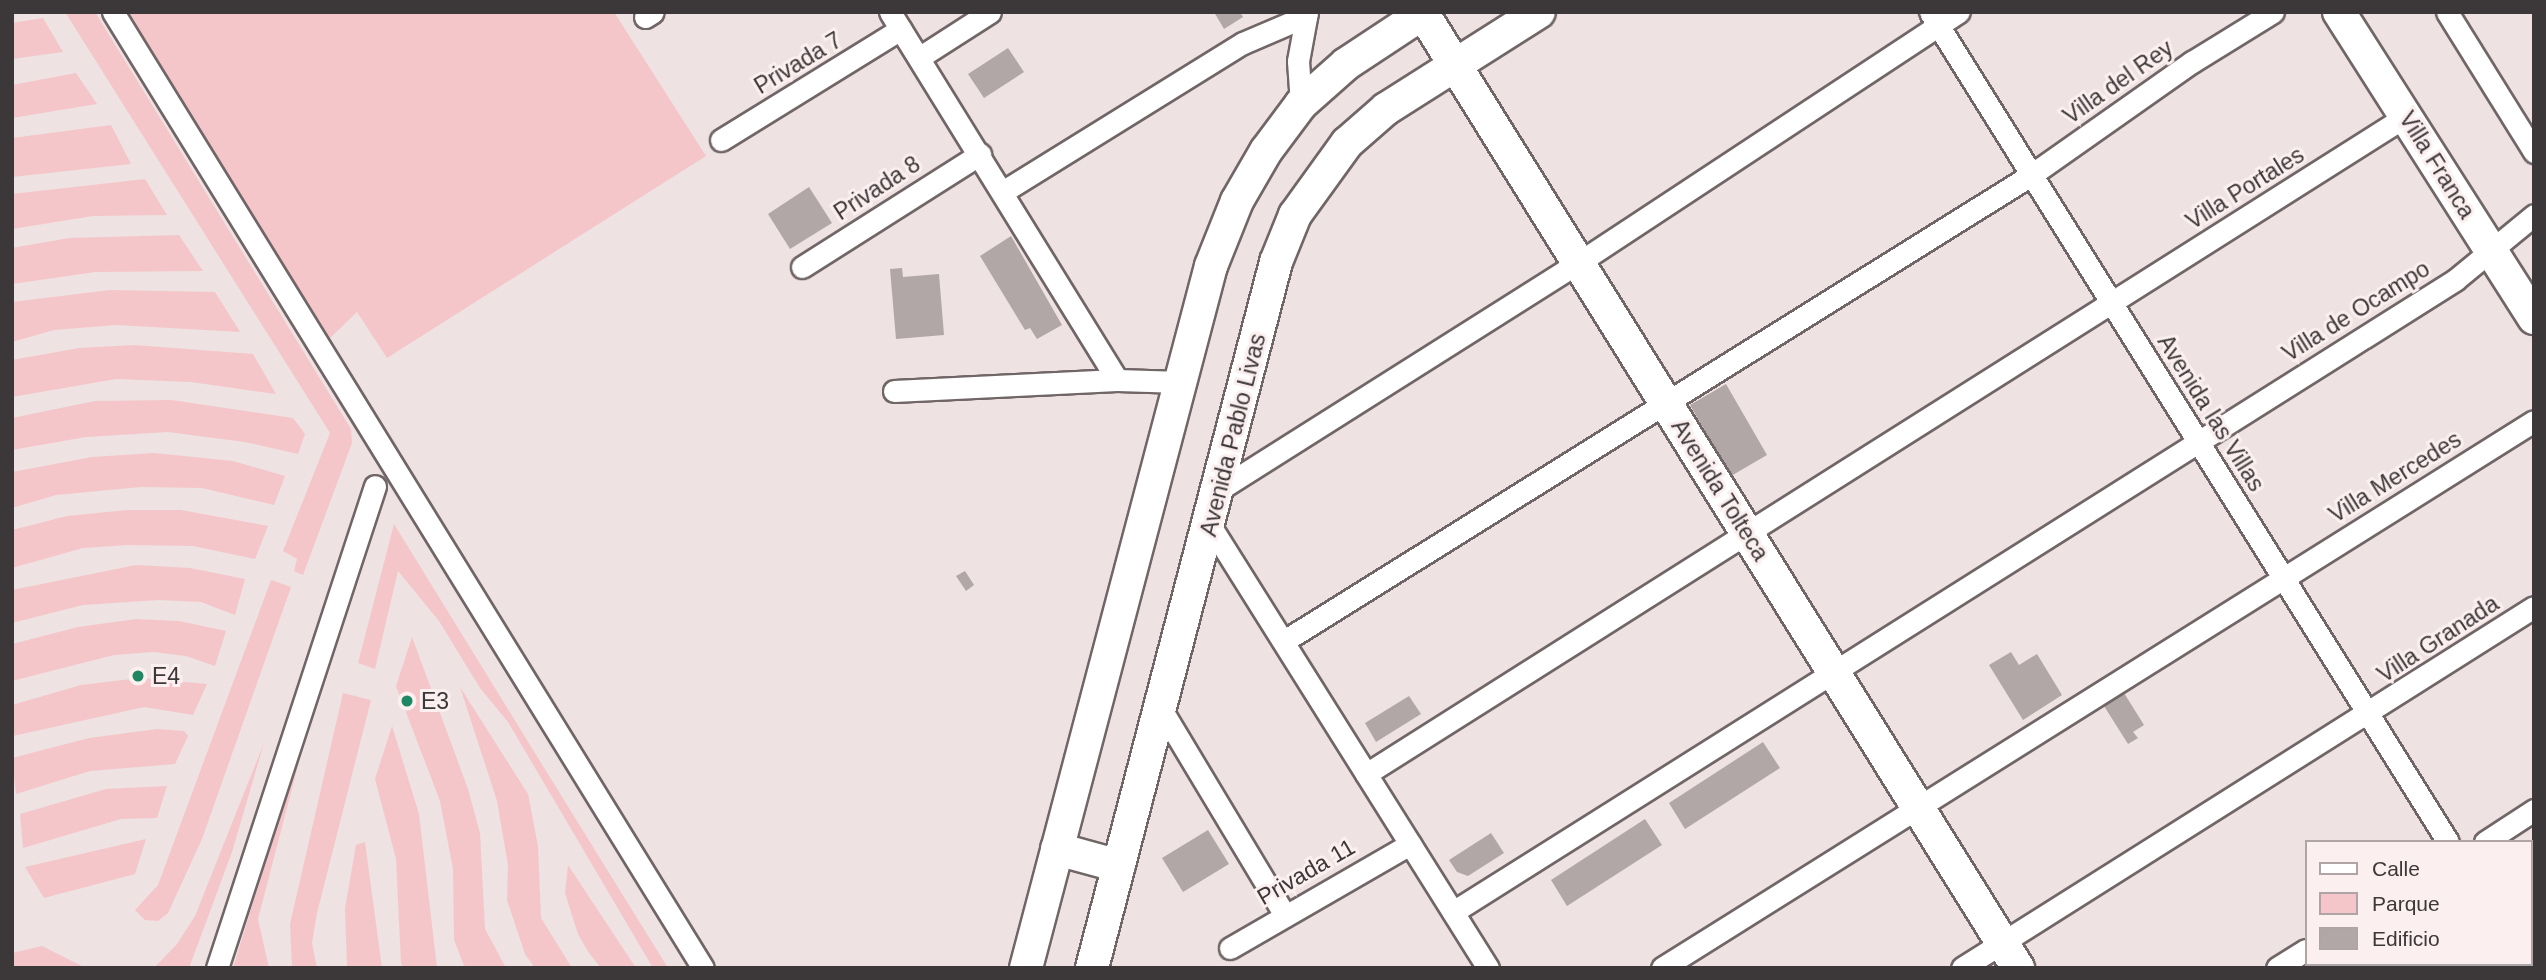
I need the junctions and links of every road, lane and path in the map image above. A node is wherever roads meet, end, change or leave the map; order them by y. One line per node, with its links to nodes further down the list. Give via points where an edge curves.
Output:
1 (113, 12): 57 (street)
2 (990, 12): 12 (street)
3 (1539, 12): 13 (main road, Avenida Pablo Livas)
4 (1959, 12): 10 (street)
5 (2273, 12): 19 (street, Villa del Rey, via 2192,62)
6 (2339, 12): 15 (main road, Villa Franca)
7 (2446, 12): 17 (street)
8 (1424, 13): 13 (main road, Avenida Tolteca); 14 (main road, via 1346,64)
9 (1307, 14): 14 (street, via 1298,61); 20 (street, via 1243,43)
10 (1934, 19): 19 (street, Avenida las Villas); 23 (street)
11 (896, 21): 12 (street); 16 (street, Privada 7)
12 (920, 57): 18 (street)
13 (1455, 64): 23 (main road, Avenida Tolteca); 34 (main road, Avenida Pablo Livas, via 1386,109 1347,143 1295,215 1276,262)
14 (1301, 104): 28 (main road, via 1237,201 1211,266)
15 (2406, 116): 22 (main road, Villa Franca); 25 (street, Villa Portales)
16 (721, 140)
17 (2534, 152)
18 (980, 154): 20 (street); 24 (street, Privada 8)
19 (2031, 175): 25 (street, Avenida las Villas); 30 (street, Villa del Rey)
20 (1004, 191): 27 (street)
21 (2534, 215): 22 (street, Villa de Ocampo)
22 (2492, 253): 26 (main road, Villa Franca); 32 (street, Villa de Ocampo)
23 (1578, 263): 30 (main road, Avenida Tolteca); 34 (street)
24 (802, 267)
25 (2111, 303): 32 (street, Avenida las Villas); 36 (street, Villa Portales)
26 (2534, 318)
27 (1117, 380): 28 (street); 29 (street)
28 (1182, 382): 49 (main road)
29 (894, 391)
30 (1664, 401): 36 (main road, Avenida Tolteca); 39 (street, Villa del Rey)
31 (2534, 421): 37 (street, Villa Mercedes)
32 (2197, 441): 37 (street, Avenida las Villas); 40 (street, Villa de Ocampo)
33 (374, 486): 56 (street)
34 (1220, 489): 35 (main road, Avenida Pablo Livas)
35 (1211, 527): 39 (street); 41 (main road, Avenida Pablo Livas)
36 (1748, 536): 40 (main road, Avenida Tolteca); 43 (street, Villa Portales)
37 (2284, 578): 42 (street, Avenida las Villas); 44 (street, Villa Mercedes)
38 (2534, 607): 42 (street, Villa Granada)
39 (1284, 641): 43 (street)
40 (1834, 672): 44 (main road, Avenida Tolteca); 51 (street, Villa de Ocampo)
41 (1161, 709): 50 (main road, Avenida Pablo Livas); 52 (street)
42 (2371, 714): 46 (street, Avenida las Villas); 55 (street, Villa Granada)
43 (1366, 774): 48 (street)
44 (1918, 807): 55 (main road, Avenida Tolteca); 61 (street, Villa Mercedes)
45 (2534, 810): 47 (street)
46 (2447, 840)
47 (2488, 840)
48 (1410, 844): 51 (street); 52 (street, Privada 11)
49 (1057, 849): 50 (main road); 58 (main road)
50 (1119, 866): 59 (main road, Avenida Pablo Livas)
51 (1453, 912): 60 (street)
52 (1284, 914): 53 (street, Privada 11)
53 (1230, 948)
54 (2304, 951): 63 (street)
55 (2010, 955): 62 (street, Villa Granada)
56 (217, 968)
57 (703, 968)
58 (1026, 968)
59 (1092, 968)
60 (1487, 968)
61 (1662, 968)
62 (1962, 968)
63 (2277, 968)

